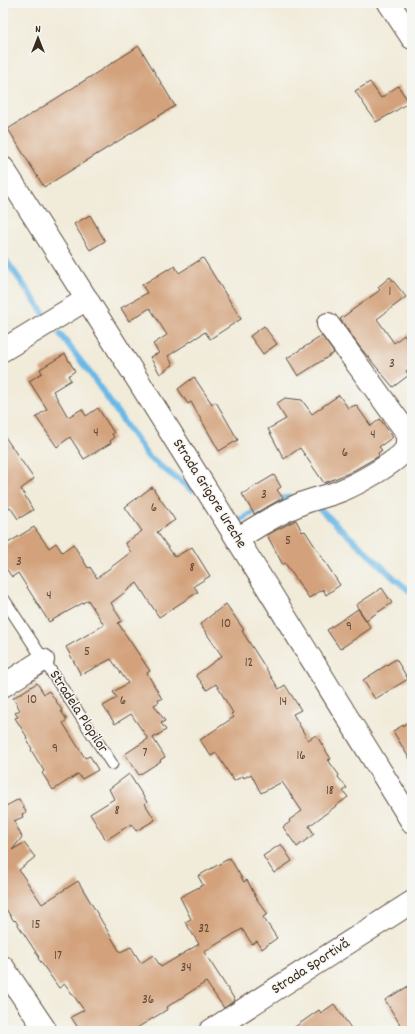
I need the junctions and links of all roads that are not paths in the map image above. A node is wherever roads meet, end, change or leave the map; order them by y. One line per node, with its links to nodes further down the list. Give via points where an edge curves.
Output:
1 (389, 3): 2 (street)
2 (412, 38)
3 (3, 168): 4 (street, Strada Grigore Ureche)
4 (87, 299): 6 (street); 7 (street, Strada Grigore Ureche)
5 (328, 324): 7 (street, via 405,430 405,450 386,466 341,491 297,505)
6 (3, 350)
7 (237, 539): 12 (street, Strada Grigore Ureche)
8 (5, 601): 9 (lane, Stradela Plopilor)
9 (43, 660): 10 (street, Stradela Plopilor); 11 (lane, Stradela Plopilor)
10 (3, 686)
11 (112, 764)
12 (412, 822)
13 (412, 902): 16 (street, Strada Sportivă)
14 (3, 967): 15 (street)
15 (46, 1031)
16 (210, 1031)

